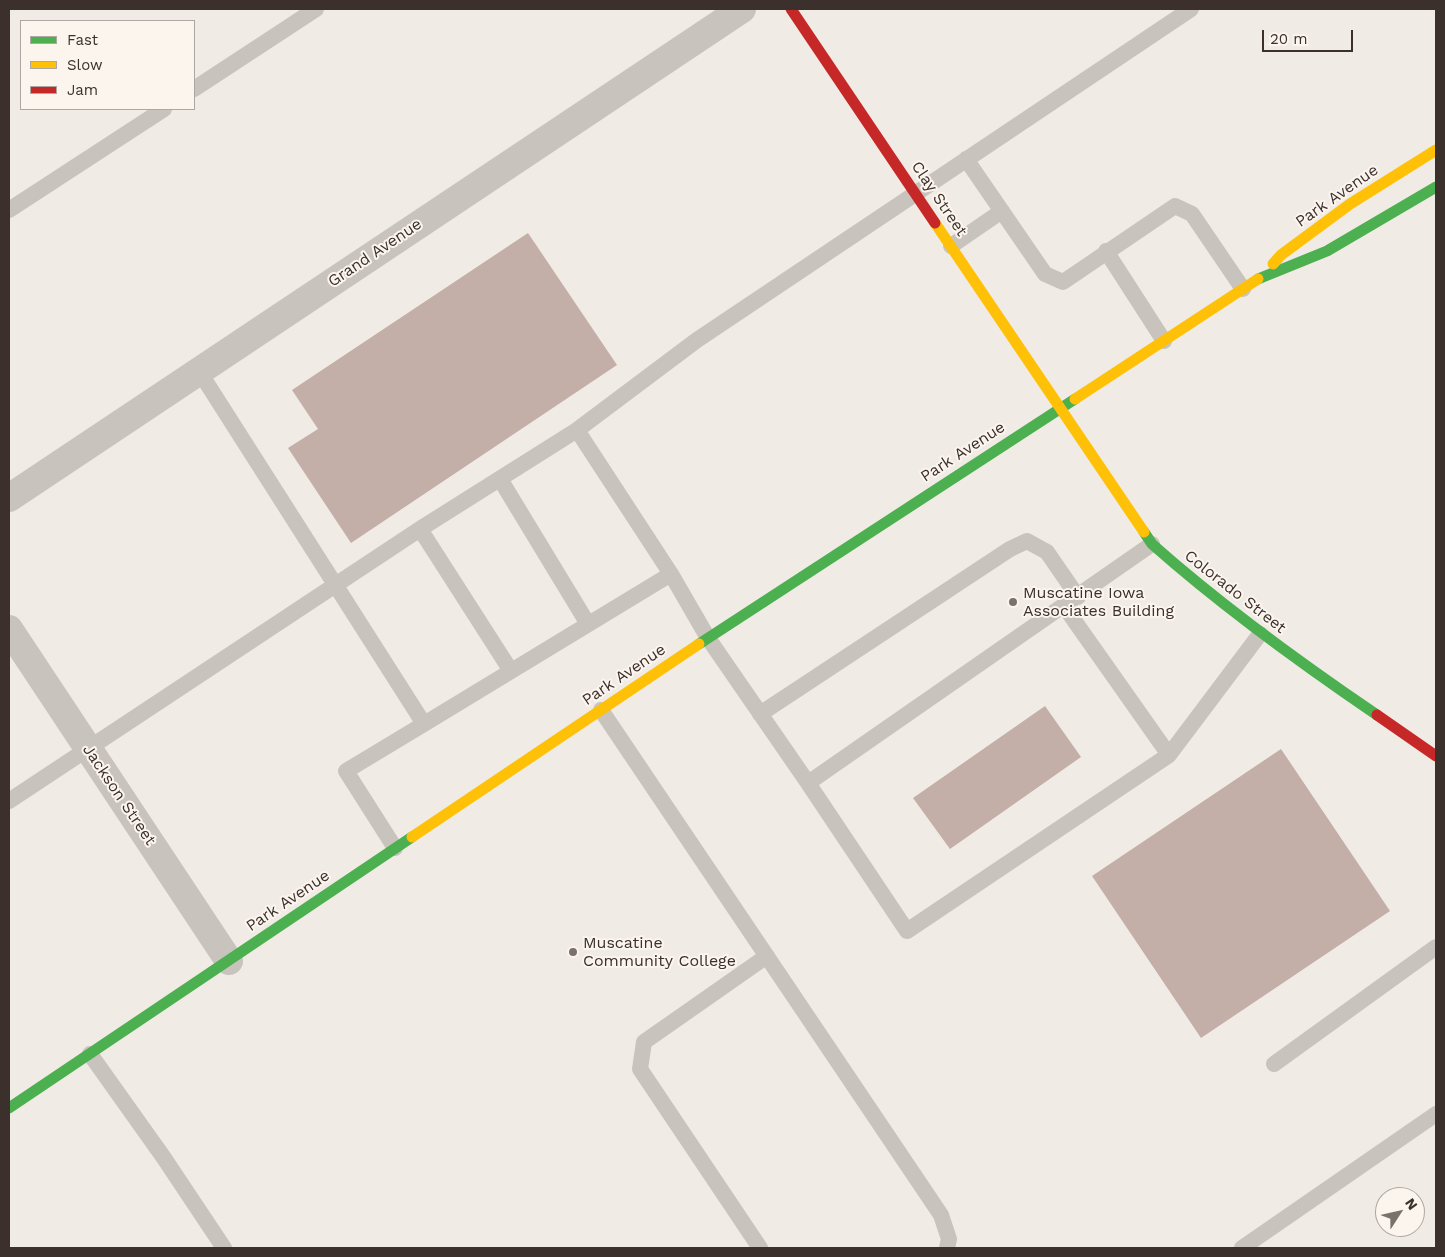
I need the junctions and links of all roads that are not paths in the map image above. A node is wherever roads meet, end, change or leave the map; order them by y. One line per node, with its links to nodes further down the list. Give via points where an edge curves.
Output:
1 (316, 9): 5 (lane)
2 (742, 9): 18 (street, Grand Avenue)
3 (791, 9): 10 (main road, Clay Street)
4 (1191, 9): 8 (lane)
5 (195, 88)
6 (162, 110): 11 (lane)
7 (1436, 150): 15 (main road, Park Avenue, via 1350,204 1281,255)
8 (966, 159): 10 (lane); 12 (lane)
9 (1436, 187): 15 (main road, Park Avenue, via 1326,251)
10 (915, 193): 13 (main road, Clay Street); 20 (lane, via 697,340)
11 (9, 210)
12 (1002, 211): 13 (lane); 14 (lane, via 1045,274 1063,282)
13 (951, 246): 19 (main road, Clay Street)
14 (1106, 251): 16 (lane, via 1175,206 1192,214); 17 (lane)
15 (1262, 277): 16 (main road, Park Avenue)
16 (1244, 290): 17 (main road, Park Avenue)
17 (1164, 341): 19 (main road, Park Avenue)
18 (200, 370): 22 (street, Grand Avenue); 26 (lane)
19 (1060, 408): 24 (main road, Colorado Street); 32 (main road, Park Avenue)
20 (577, 430): 21 (lane); 25 (lane)
21 (500, 479): 23 (lane); 29 (lane)
22 (9, 498)
23 (420, 529): 26 (lane); 33 (lane)
24 (1152, 544): 27 (lane); 31 (main road, Colorado Street)
25 (671, 574): 29 (lane); 32 (lane)
26 (335, 585): 36 (lane); 37 (lane)
27 (1078, 597): 28 (lane); 35 (lane, via 1046,552 1027,542 1010,549)
28 (1064, 606): 38 (lane); 40 (lane)
29 (588, 624): 33 (lane)
30 (9, 629): 37 (street, Jackson Street)
31 (1260, 634): 38 (lane); 39 (main road, Colorado Street)
32 (708, 638): 34 (main road, Park Avenue); 35 (lane)
33 (511, 671): 36 (lane)
34 (601, 710): 42 (main road, Park Avenue); 44 (lane)
35 (760, 714): 40 (lane)
36 (424, 724): 42 (lane, via 346,770)
37 (88, 748): 41 (lane); 45 (street, Jackson Street)
38 (1169, 755): 40 (lane, via 907,931)
39 (1436, 756)
40 (808, 783)
41 (9, 801)
42 (395, 848): 45 (main road, Park Avenue)
43 (1436, 946): 47 (lane)
44 (767, 956): 51 (lane, via 644,1042 640,1069); 52 (lane, via 941,1215 949,1239)
45 (229, 961): 46 (main road, Park Avenue)
46 (90, 1054): 48 (main road, Park Avenue); 50 (lane)
47 (1274, 1064)
48 (9, 1108)
49 (1436, 1114): 53 (lane)
50 (224, 1248)
51 (760, 1248)
52 (947, 1248)
53 (1242, 1248)

